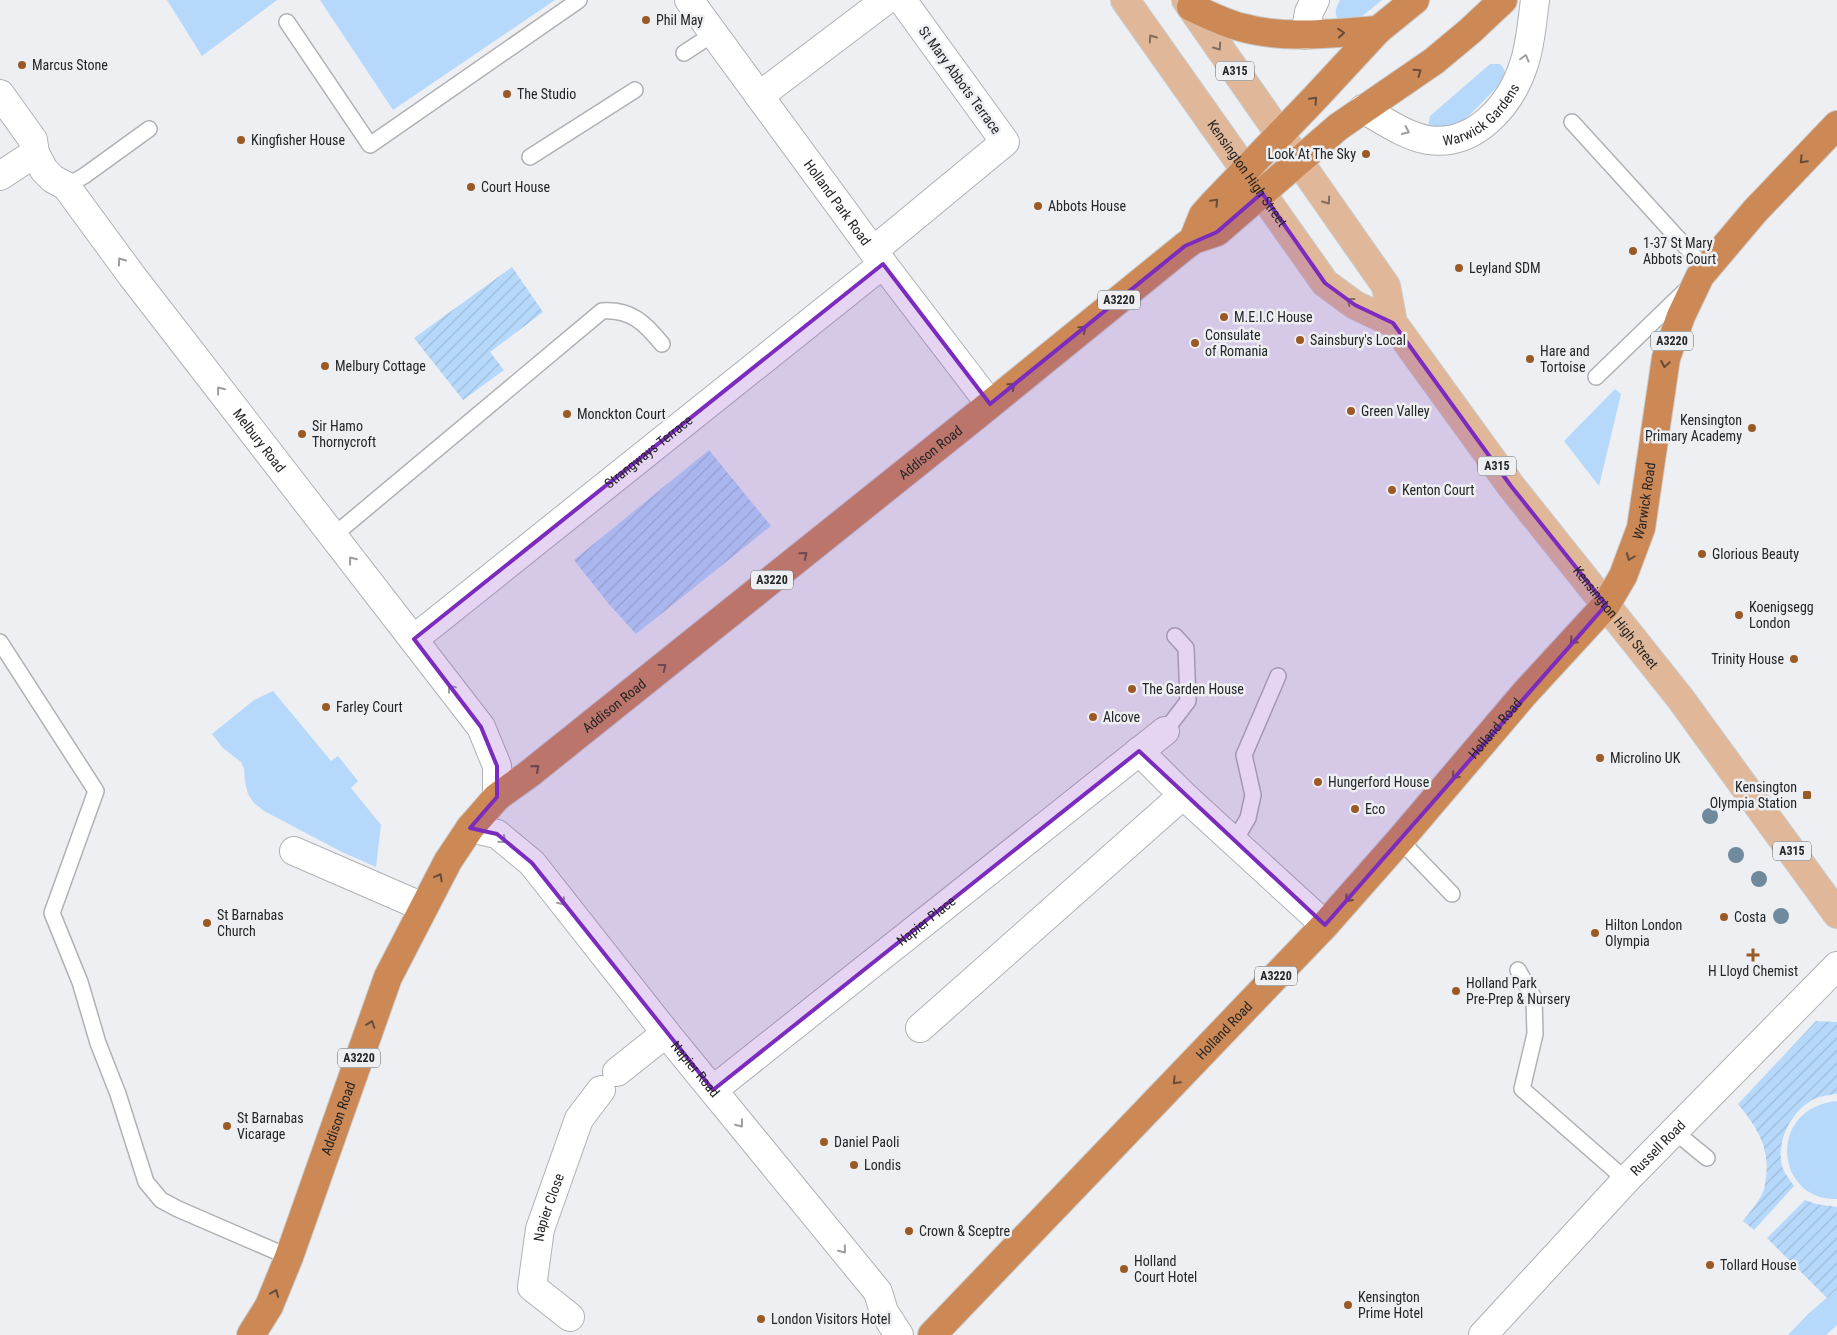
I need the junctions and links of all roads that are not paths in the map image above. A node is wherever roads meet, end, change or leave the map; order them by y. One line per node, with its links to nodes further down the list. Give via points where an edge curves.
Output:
1 (578, 0): 11 (lane, via 370,146)
2 (689, 0): 13 (street, Holland Park Road)
3 (886, 0): 18 (street)
4 (902, 0): 32 (street, St Mary Abbots Terrace, via 1004,142)
5 (1125, 0): 27 (main road, Kensington High Street / A315, one-way to 5)
6 (1315, 0): 14 (street, via 1309,12)
7 (1415, 0): 12 (highway)
8 (1503, 0): 19 (highway, one-way to 8, via 1434,61)
9 (1535, 0): 19 (street, Warwick Gardens, one-way to 9, via 1428,140 1449,140 1469,135 1489,121 1517,81 1530,37)
10 (1188, 4): 14 (highway, via 1239,27); 23 (main road, Kensington High Street / A315, one-way to 23)
11 (287, 22)
12 (1378, 30): 14 (highway, one-way to 12); 23 (highway, one-way to 12)
13 (713, 34): 15 (lane); 18 (street, Holland Park Road)
14 (1305, 36)
15 (684, 53)
16 (635, 90): 25 (lane)
17 (0, 94): 24 (street, Melbury Road, via 33,140)
18 (759, 96): 32 (street, Holland Park Road)
19 (1363, 109): 26 (highway)
20 (1572, 122): 33 (lane)
21 (1837, 125): 33 (highway, Warwick Road / A3220, one-way to 33, via 1755,211)
22 (149, 130): 29 (lane)
23 (1280, 135): 26 (main road, Kensington High Street / A315); 27 (highway)
24 (35, 153): 28 (street); 29 (street, Melbury Road, via 44,170)
25 (530, 157)
26 (1299, 161): 30 (highway, Addison Road); 34 (main road, Kensington High Street / A315, one-way to 34, via 1386,286)
27 (1246, 170): 30 (main road, Kensington High Street / A315); 31 (highway, one-way to 27, via 1203,214)
28 (0, 176)
29 (66, 186): 38 (street, Melbury Road, one-way to 29)
30 (1262, 193): 31 (highway, Addison Road / A3220, via 1217,232); 34 (main road, Kensington High Street / A315, one-way to 30, via 1356,305 1325,282)
31 (1193, 240): 37 (highway, Addison Road / A3220, one-way to 31)
32 (878, 258): 37 (street, Holland Park Road); 41 (street, Strangways Terrace)
33 (1703, 272): 36 (lane, Warwick Road); 39 (highway, Warwick Road / A3220, one-way to 39, via 1681,316 1666,358 1641,528 1623,576)
34 (1393, 324): 39 (main road, Kensington High Street / A315, via 1511,486)
35 (662, 344): 38 (lane, via 646,325 632,317 616,310 602,311)
36 (1596, 377)
37 (990, 404): 47 (highway, Addison Road / A3220, one-way to 37)
38 (333, 536): 41 (street, Melbury Road, one-way to 38)
39 (1606, 605): 49 (highway, Holland Road / A3220, one-way to 49, via 1525,693); 54 (main road, Kensington High Street / A315, via 1685,705)
40 (1175, 636): 44 (lane, via 1186,648 1188,701)
41 (414, 639): 47 (street, Melbury Road, one-way to 41, via 497,766 481,727)
42 (0, 642): 64 (lane, via 96,791 52,913 80,982 146,1182 161,1200 178,1209)
43 (1278, 676): 50 (lane, via 1244,755 1254,795 1248,818)
44 (1165, 731): 45 (street, Napier Place)
45 (1139, 752): 46 (street); 60 (street, Napier Place)
46 (1183, 795): 50 (street); 58 (street)
47 (497, 797): 48 (highway, Addison Road / A3220)
48 (470, 828): 53 (highway, Addison Road / A3220, one-way to 48); 59 (street, Napier Road, one-way to 59, via 497,834 532,863)
49 (1400, 840): 52 (lane); 55 (highway, Holland Road / A3220, one-way to 55)
50 (1234, 842): 55 (street)
51 (294, 851): 53 (street)
52 (1452, 894)
53 (423, 907): 64 (highway, Addison Road / A3220, one-way to 53, via 388,977)
54 (1837, 914)
55 (1325, 925): 68 (highway, Holland Road / A3220, one-way to 68)
56 (1837, 966): 61 (street, Russell Road)
57 (1518, 970): 63 (lane, via 1534,998 1535,1034 1522,1089)
58 (920, 1028)
59 (666, 1033): 60 (street, Napier Road); 65 (street, Napier Close, via 609,1081 579,1119 540,1229 532,1287)
60 (713, 1090): 67 (street, Napier Road, one-way to 67, via 878,1292 884,1312)
61 (1674, 1131): 62 (lane); 63 (street, Russell Road)
62 (1707, 1158)
63 (1626, 1180): 69 (street, Russell Road)
64 (289, 1257): 66 (highway, Addison Road / A3220, one-way to 64, via 269,1306)
65 (570, 1316)
66 (251, 1335)
67 (899, 1335)
68 (932, 1335)
69 (1482, 1335)

